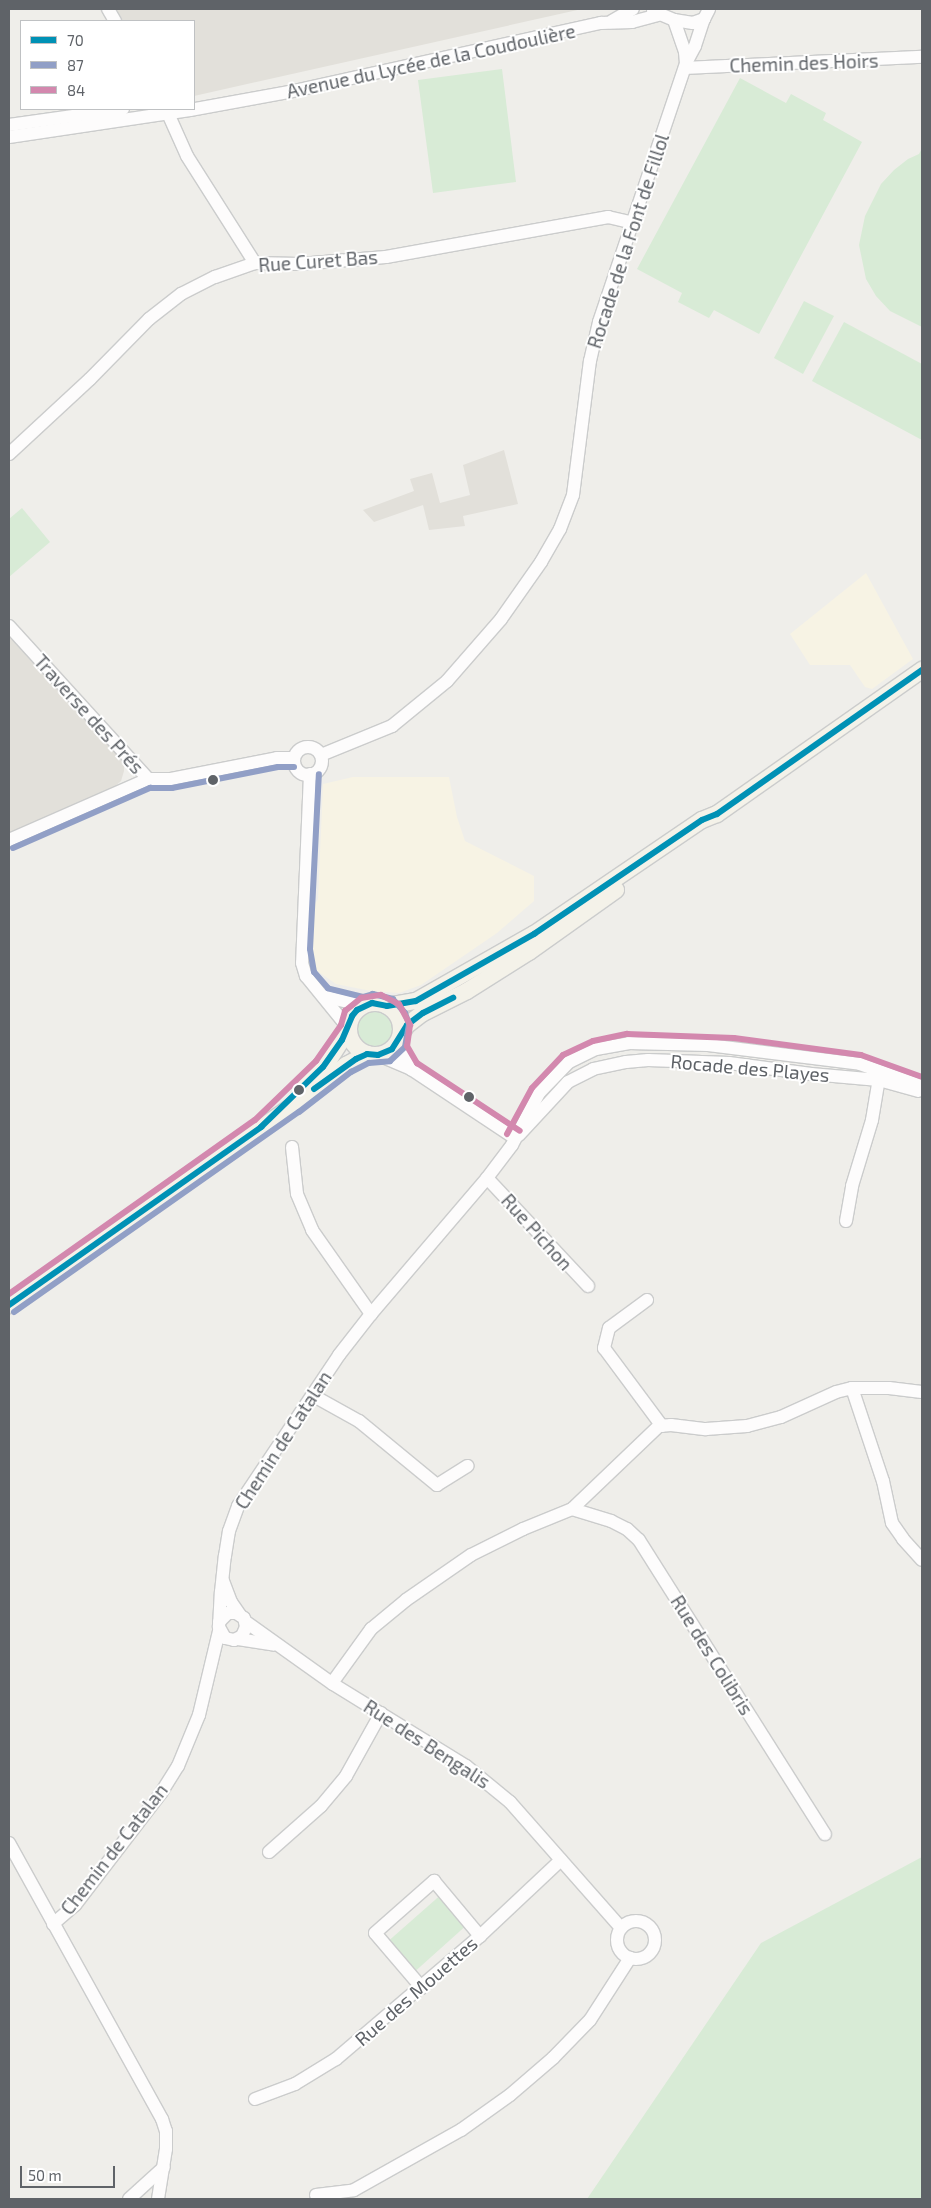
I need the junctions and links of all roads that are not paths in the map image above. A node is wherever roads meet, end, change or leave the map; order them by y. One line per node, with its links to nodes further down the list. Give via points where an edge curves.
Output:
1 (108, 9): 5 (street)
2 (634, 9): 7 (street, Avenue du Lycée de la Coudoulière)
3 (654, 12): 6 (street); 7 (street, Avenue du Lycée de la Coudoulière, via 632,22)
4 (706, 14): 6 (street, via 693,23); 8 (street, Rocade de la Font de Fillol)
5 (115, 20)
6 (674, 20): 11 (street, via 685,52)
7 (611, 22): 12 (street, Avenue du Lycée de la Coudoulière, via 359,78)
8 (695, 46): 10 (street, Chemin des Hoirs); 11 (street, Rocade de la Font de Fillol)
9 (922, 57): 10 (street, Chemin des Hoirs)
10 (716, 67): 11 (street)
11 (684, 69): 19 (street, Rocade de la Font de Fillol)
12 (252, 98): 13 (street, Avenue du Lycée de la Coudoulière); 14 (street, Avenue du Lycée de la Coudoulière)
13 (195, 100)
14 (195, 107)
15 (116, 110): 17 (street)
16 (166, 111): 18 (street, Avenue du Lycée de la Coudoulière); 20 (street, via 187,156)
17 (9, 125)
18 (9, 137)
19 (633, 223): 20 (street, Rue Curet Bas, via 608,217 386,257 289,265); 24 (street, Rocade de la Font de Fillol, via 608,291 590,361 573,495 560,529 541,562 499,621 447,681 392,726)
20 (255, 263): 21 (street, Rue Curet Bas, via 200,283 181,294 149,319)
21 (9, 454)
22 (9, 626): 27 (street, Traverse des Prés)
23 (922, 670): 28 (main road)
24 (320, 755): 25 (street, via 308,746 300,749); 26 (street, via 320,767)
25 (294, 758): 26 (street, via 296,769 302,774); 27 (street, via 277,758 171,779)
26 (310, 774): 30 (street, via 302,963 306,976)
27 (148, 779): 29 (street)
28 (717, 814): 32 (main road, via 702,820 534,934 483,964 416,1001); 34 (main road, via 705,829 529,952 467,991 423,1013 407,1025)
29 (9, 840)
30 (323, 996): 31 (street); 33 (street)
31 (364, 1006): 32 (main road, via 372,1003); 33 (main road, via 352,1016)
32 (387, 1006): 34 (main road, via 398,1018)
33 (349, 1029): 35 (main road, via 354,1045); 40 (main road, via 323,1067)
34 (399, 1038): 35 (main road, via 392,1049); 36 (street)
35 (373, 1055): 36 (street); 40 (main road, via 346,1065)
36 (411, 1069): 41 (street)
37 (879, 1075): 38 (street, Rocade des Playes); 39 (street, Rocade des Playes); 41 (street, Rocade des Playes, via 811,1074 705,1061 626,1062 593,1069 568,1082); 41 (street, Rocade des Playes, via 860,1064 733,1046 611,1045 580,1055 556,1074 539,1093); 44 (street, via 872,1120 852,1186)
38 (922, 1086)
39 (922, 1092)
40 (261, 1127): 47 (main road)
41 (515, 1138): 43 (street, Rocade des Playes)
42 (292, 1147): 48 (street, via 297,1194 312,1230)
43 (487, 1178): 45 (street, Rue Pichon); 48 (street, Rocade des Playes)
44 (846, 1220)
45 (588, 1286)
46 (647, 1300): 52 (street, via 609,1328 604,1348)
47 (9, 1305)
48 (371, 1314): 51 (street, Chemin de Catalan)
49 (852, 1388): 50 (street); 52 (street, via 781,1417 747,1426 706,1429); 55 (street, via 883,1481 892,1523)
50 (922, 1392)
51 (312, 1395): 53 (street, via 359,1421 437,1485); 56 (street, Chemin de Catalan, via 238,1506 229,1531)
52 (662, 1426): 54 (street)
53 (467, 1466)
54 (572, 1509): 60 (street, via 493,1543 427,1583 371,1629); 62 (street, Rue des Colibris, via 611,1521 639,1540)
55 (922, 1560)
56 (222, 1579): 57 (street); 58 (street, Chemin de Catalan)
57 (243, 1619): 58 (street, via 245,1632); 58 (street, via 228,1613); 59 (street, Rue des Bengalis)
58 (226, 1633): 59 (street, Rue des Bengalis); 66 (street, Chemin de Catalan, via 212,1656 199,1716 178,1766 75,1905)
59 (277, 1646): 60 (street, Rue des Bengalis)
60 (332, 1683): 61 (street, Rue des Bengalis)
61 (381, 1713): 64 (street, via 346,1776 321,1806); 65 (street, Rue des Bengalis, via 466,1766 510,1802)
62 (826, 1834)
63 (9, 1842): 66 (street)
64 (268, 1852)
65 (561, 1860): 67 (street, Rue des Bengalis); 68 (street, Rue des Mouettes)
66 (53, 1924): 72 (street, Chemin de Catalan, via 162,2120 166,2131)
67 (621, 1928): 69 (street, via 618,1946); 69 (street, via 629,1922 640,1921 650,1926 655,1938 648,1955)
68 (480, 1936): 70 (street, Rue des Mouettes); 70 (street, via 434,1881 375,1933)
69 (630, 1958): 73 (street, via 590,2020 510,2095 461,2130 354,2190)
70 (422, 1988): 71 (street, Rue des Mouettes, via 317,2073)
71 (255, 2099)
72 (164, 2167): 74 (street); 75 (street, Chemin de Catalan)
73 (316, 2195)
74 (129, 2199)
75 (158, 2199)

